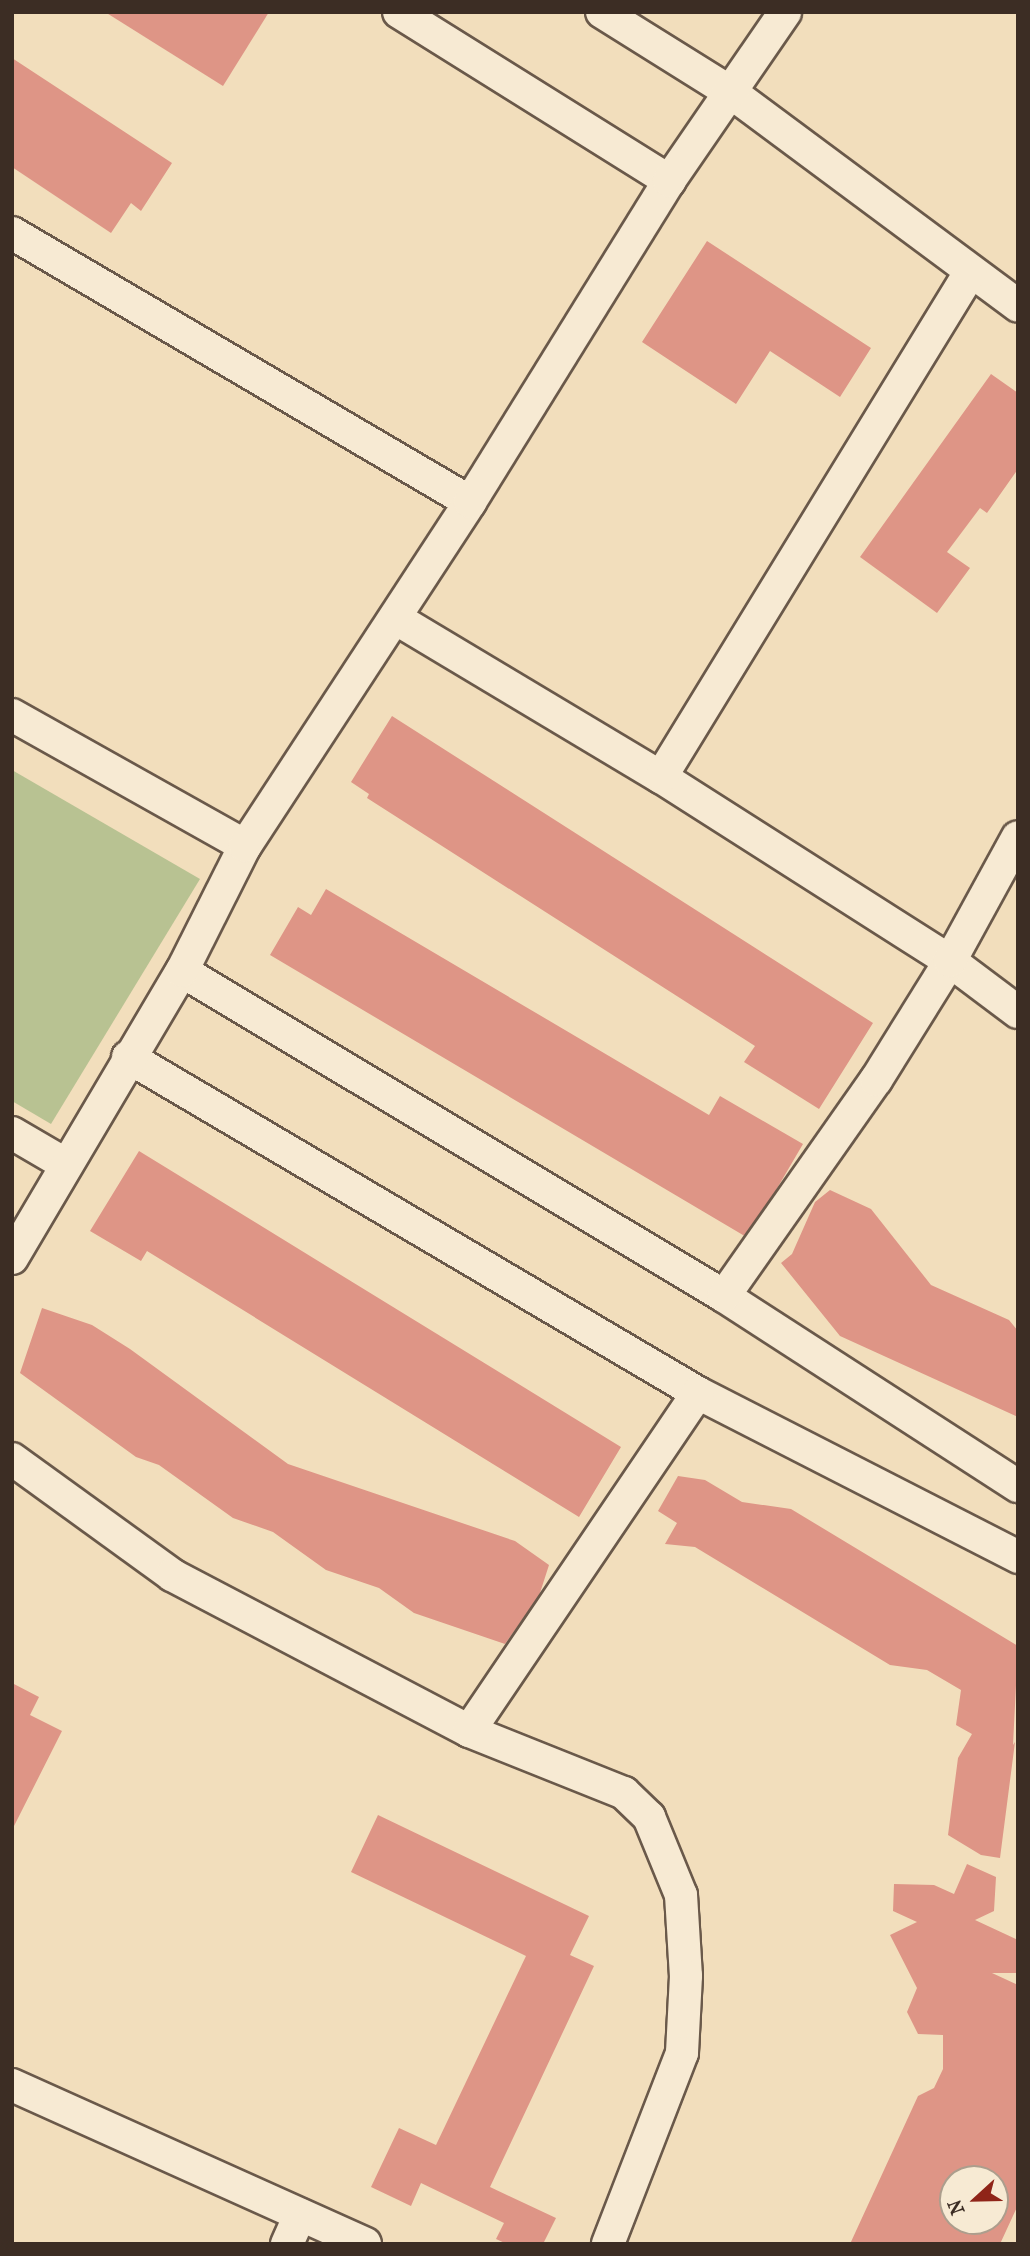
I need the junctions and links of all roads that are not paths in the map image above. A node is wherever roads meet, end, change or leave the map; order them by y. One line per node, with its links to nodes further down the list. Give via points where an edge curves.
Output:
1 (399, 12): 5 (street)
2 (602, 12): 4 (street)
3 (785, 12): 4 (street)
4 (733, 94): 5 (street); 7 (street)
5 (669, 181): 9 (street)
6 (12, 233): 9 (street)
7 (971, 271): 8 (street); 12 (street)
8 (1018, 306)
9 (470, 502): 10 (street)
10 (395, 618): 12 (street); 14 (street)
11 (12, 715): 14 (street)
12 (661, 777): 15 (street)
13 (1018, 837): 15 (street)
14 (245, 846): 16 (street)
15 (950, 961): 17 (street); 22 (street, via 876,1080)
16 (182, 971): 18 (street); 22 (street)
17 (1018, 1012)
18 (128, 1057): 20 (street); 23 (street)
19 (12, 1133): 20 (street)
20 (65, 1164): 21 (street)
21 (12, 1258)
22 (724, 1296): 25 (street)
23 (698, 1393): 26 (street); 27 (street)
24 (12, 1459): 27 (street, via 172,1576)
25 (1018, 1486)
26 (1018, 1557)
27 (469, 1731): 32 (street, via 625,1793 649,1817 681,1895 686,1976 682,2053)
28 (12, 2085): 29 (street)
29 (300, 2215): 30 (street); 31 (street)
30 (287, 2244)
31 (365, 2244)
32 (608, 2244)

